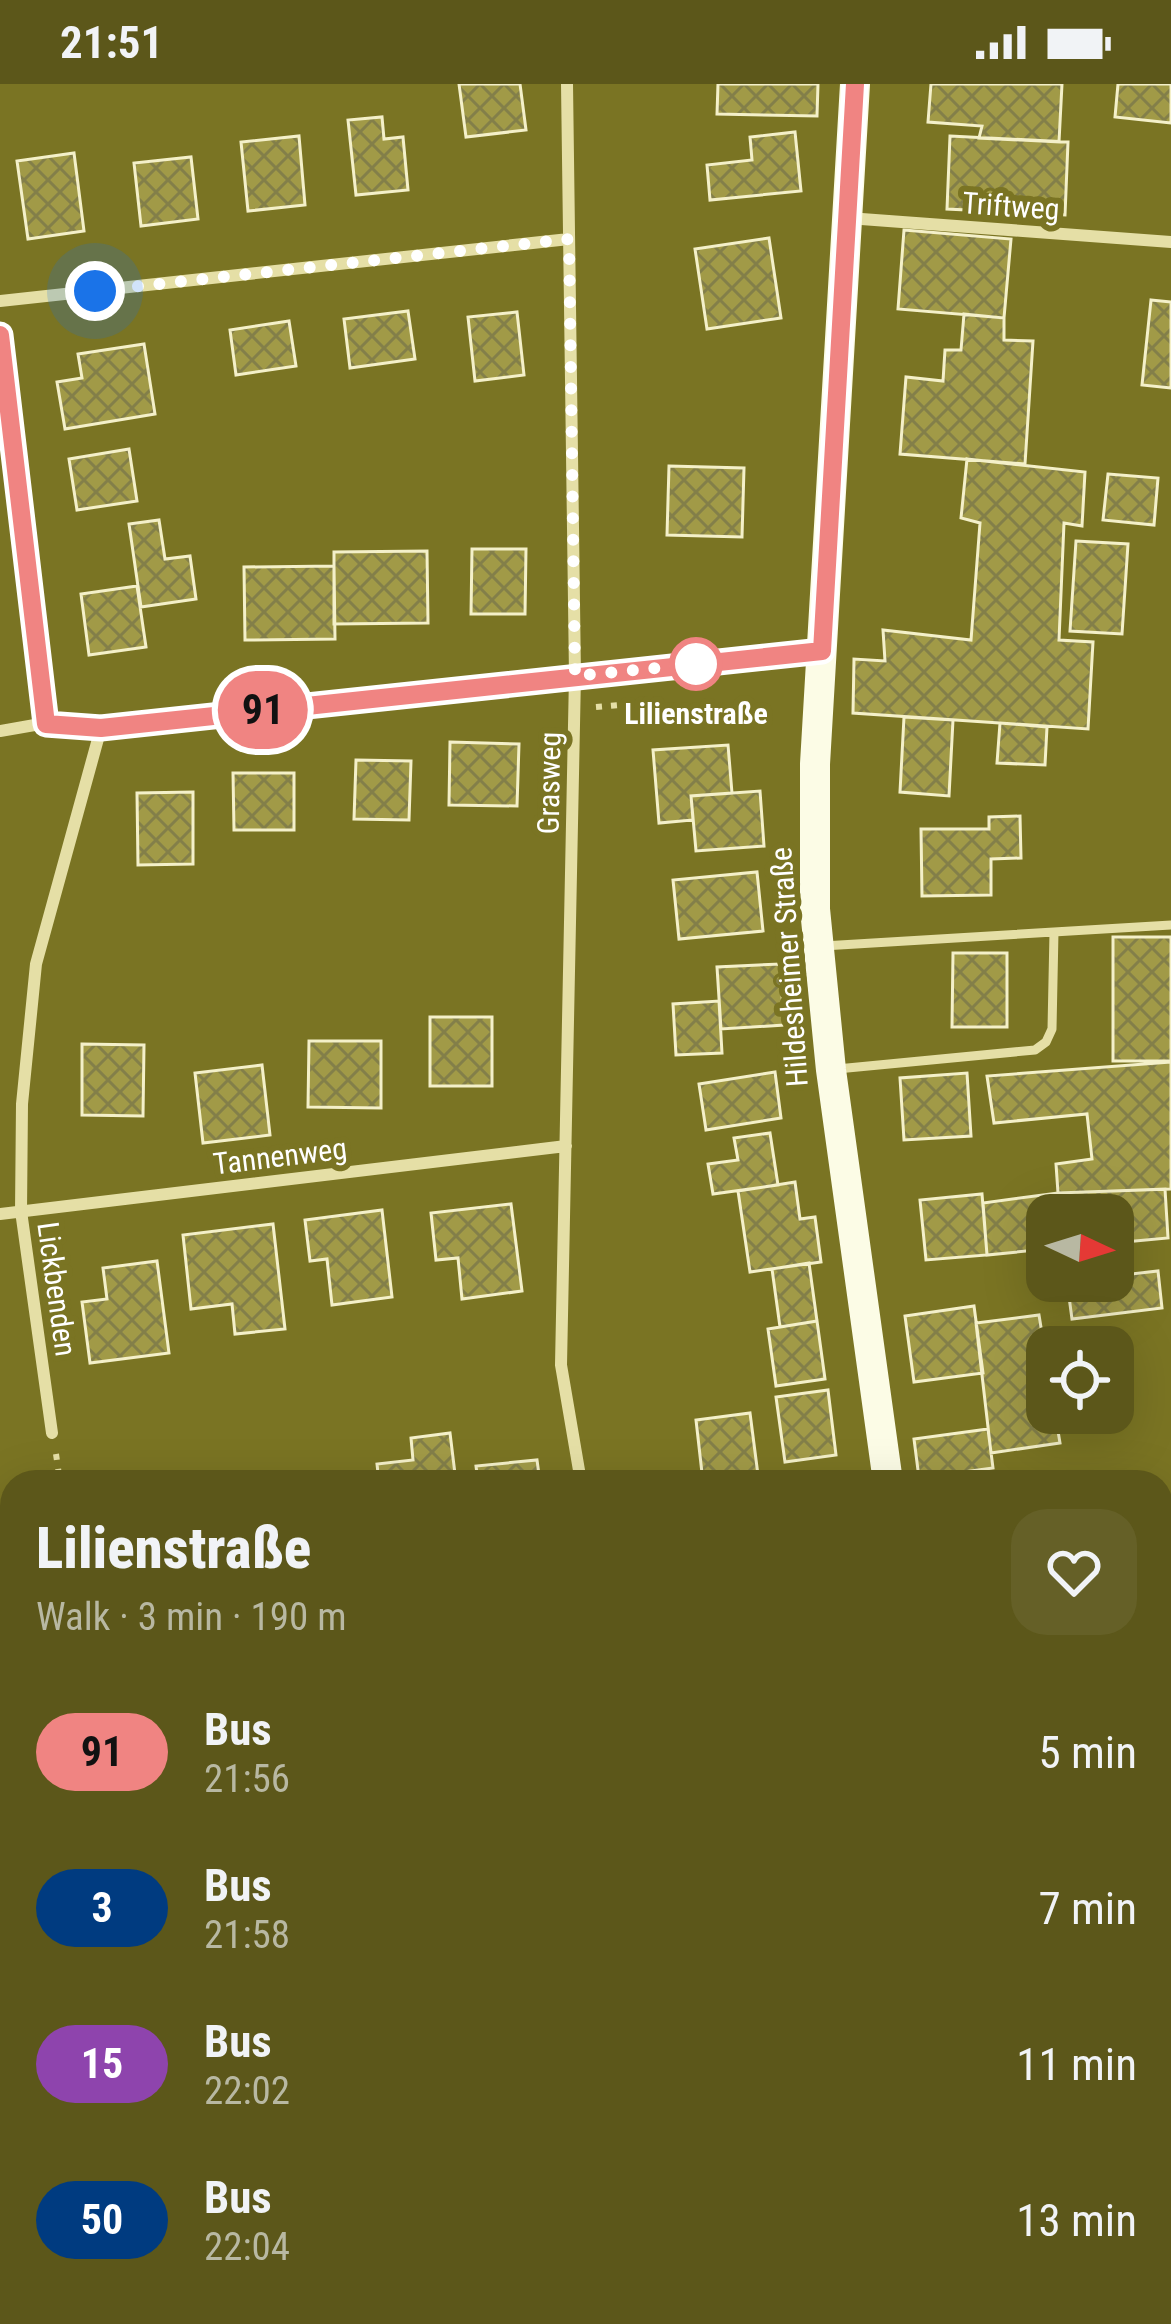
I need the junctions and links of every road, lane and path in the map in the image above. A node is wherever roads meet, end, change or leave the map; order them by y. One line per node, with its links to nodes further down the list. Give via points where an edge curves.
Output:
1 (567, 84): 4 (street, Grasweg)
2 (854, 84): 3 (main road, Hildesheimer Straße)
3 (847, 218): 5 (street, Triftweg); 8 (main road, Hildesheimer Straße)
4 (569, 239): 6 (street); 9 (street, Grasweg)
5 (1171, 242)
6 (0, 301)
7 (0, 335): 10 (street)
8 (822, 651): 9 (street); 15 (main road, Hildesheimer Straße)
9 (575, 676): 11 (street); 17 (street, Grasweg)
10 (46, 724): 11 (street); 12 (street)
11 (101, 728): 18 (street, Lickbenden, via 36,964 22,1104)
12 (0, 731)
13 (1171, 925): 14 (lane)
14 (1054, 932): 15 (lane); 16 (lane, via 1052,1029 1034,1050)
15 (818, 946): 16 (main road, Hildesheimer Straße)
16 (831, 1070): 22 (main road, Hildesheimer Straße)
17 (566, 1146): 18 (street, Tannenweg); 21 (street, Grasweg, via 561,1365)
18 (22, 1211): 19 (street, Tannenweg); 20 (street, Lickbenden)
19 (0, 1214)
20 (52, 1433)
21 (579, 1470)
22 (886, 1470)

